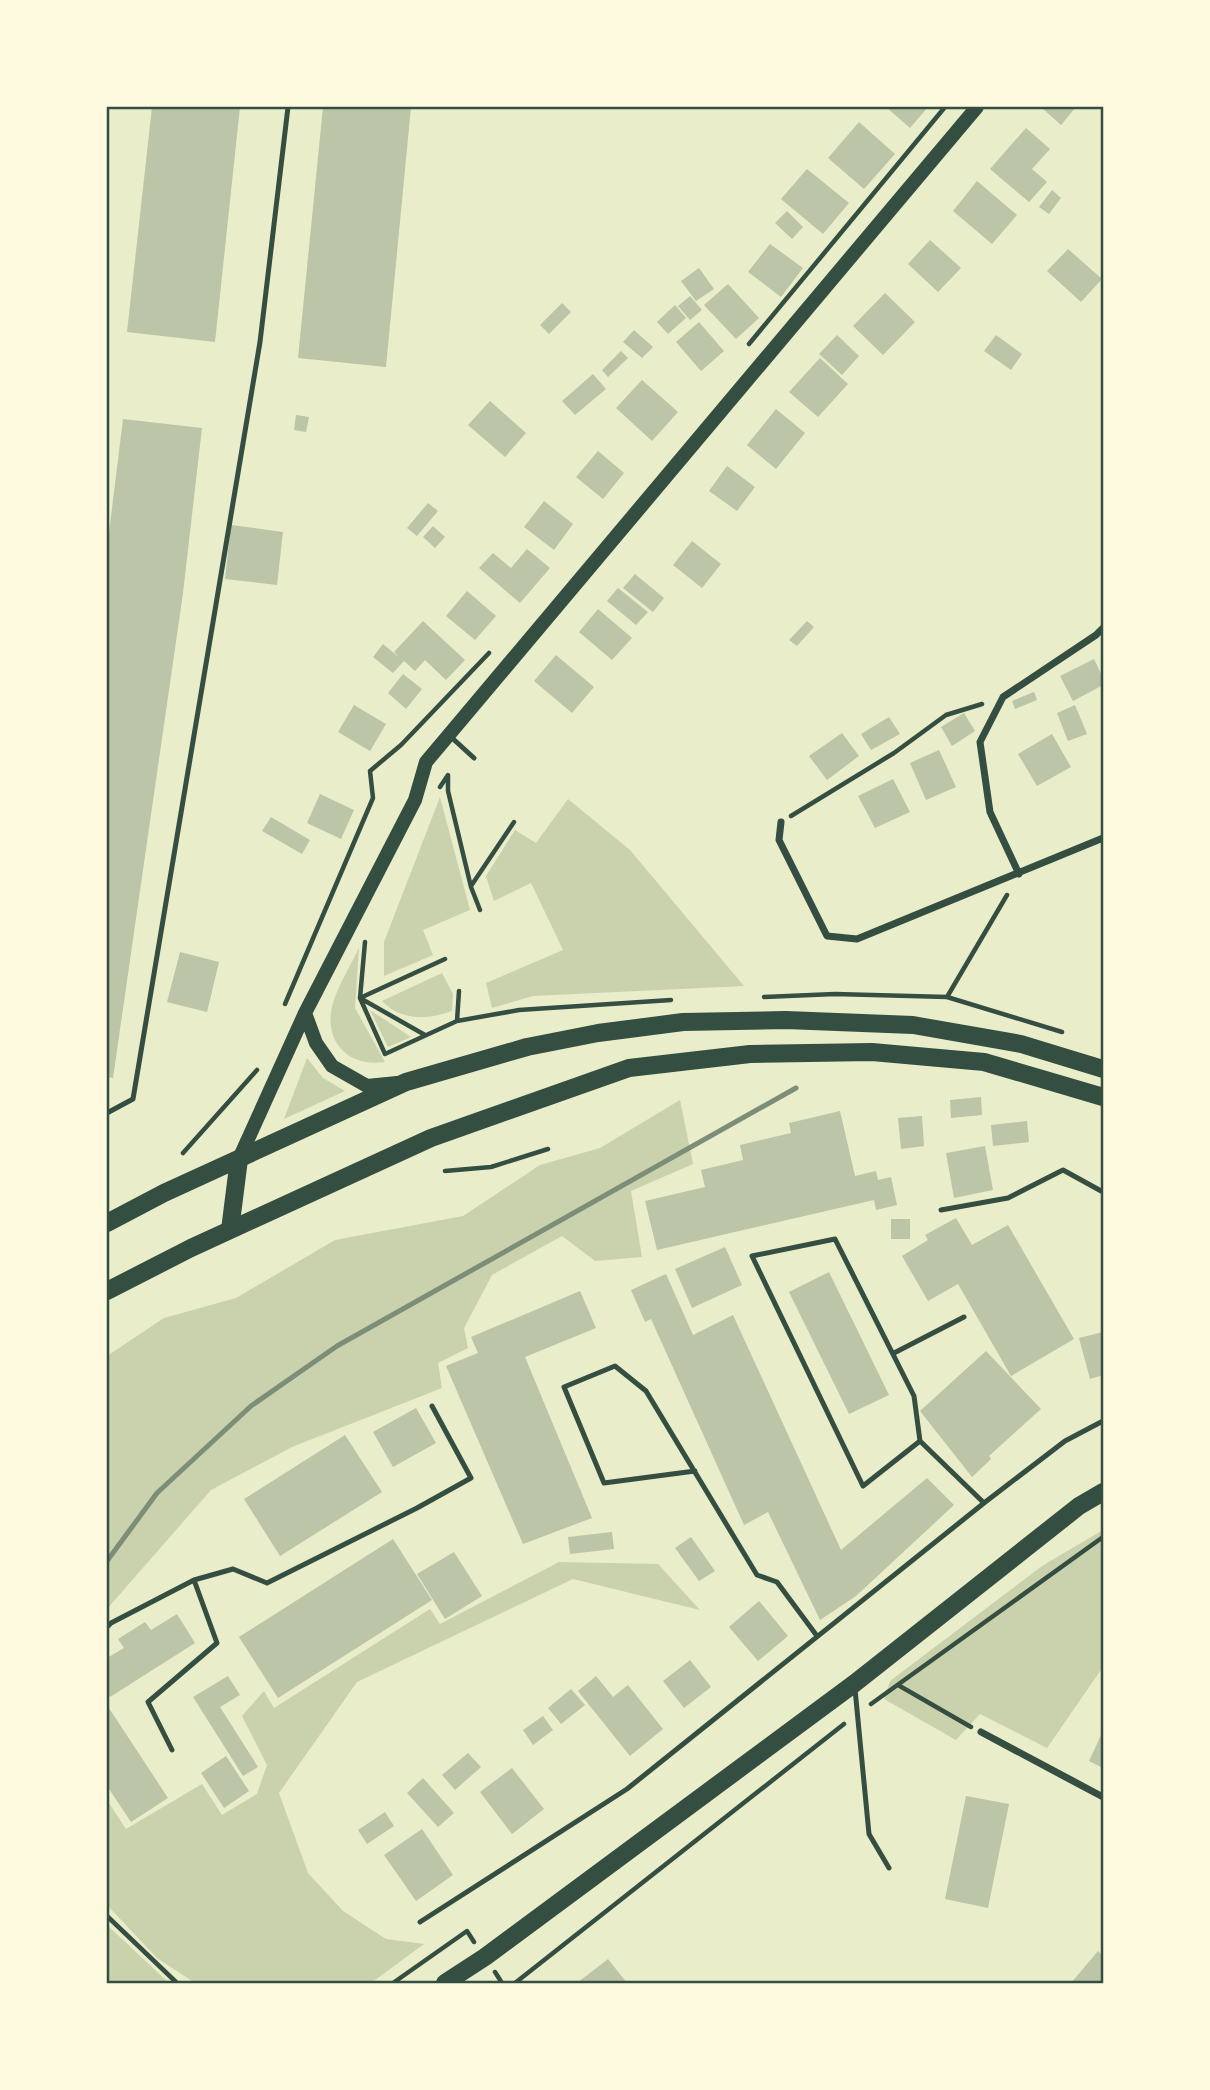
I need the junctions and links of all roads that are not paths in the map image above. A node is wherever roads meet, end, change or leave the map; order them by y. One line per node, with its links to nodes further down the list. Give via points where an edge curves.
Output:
1 (288, 107): 13 (lane, via 260,342 133,1099)
2 (977, 107): 4 (main road)
3 (1103, 628): 8 (street, via 1003,697 980,742 990,812)
4 (448, 735): 5 (lane); 9 (main road, via 426,762 415,800)
5 (474, 758)
6 (782, 822): 8 (street, via 779,840 827,936 857,939)
7 (1103, 838): 8 (street)
8 (1019, 874)
9 (305, 1013): 11 (main road, via 316,1043 332,1066 367,1086); 14 (main road)
10 (1103, 1069): 11 (main road, via 1021,1044 913,1025 773,1020 683,1023 598,1033 527,1047)
11 (406, 1082): 14 (main road)
12 (1103, 1097): 18 (main road, via 984,1062 872,1052 750,1054 629,1068 431,1138)
13 (107, 1113)
14 (239, 1159): 17 (main road); 18 (main road)
15 (1103, 1192): 16 (lane, via 1063,1170 1008,1198)
16 (940, 1210)
17 (107, 1223)
18 (230, 1230): 19 (main road)
19 (107, 1291)
20 (964, 1317): 21 (lane)
21 (894, 1353): 24 (lane, via 914,1396); 24 (lane, via 835,1239 752,1256 863,1486)
22 (432, 1406): 28 (lane, via 471,1478 267,1583 233,1569)
23 (1103, 1421): 27 (lane, via 1065,1441)
24 (920, 1441): 27 (lane)
25 (695, 1471): 25 (lane, via 646,1391 615,1366 564,1387 604,1483); 30 (lane, via 757,1575 776,1582)
26 (1103, 1492): 31 (main road, via 1079,1506)
27 (984, 1503): 30 (lane)
28 (194, 1580): 29 (lane); 33 (lane, via 217,1643 148,1702)
29 (107, 1628)
30 (817, 1636): 36 (lane, via 627,1790)
31 (855, 1683): 35 (lane, via 869,1834); 37 (main road)
32 (981, 1732): 34 (street)
33 (172, 1750)
34 (1103, 1797)
35 (889, 1868)
36 (420, 1922)
37 (444, 1983)

